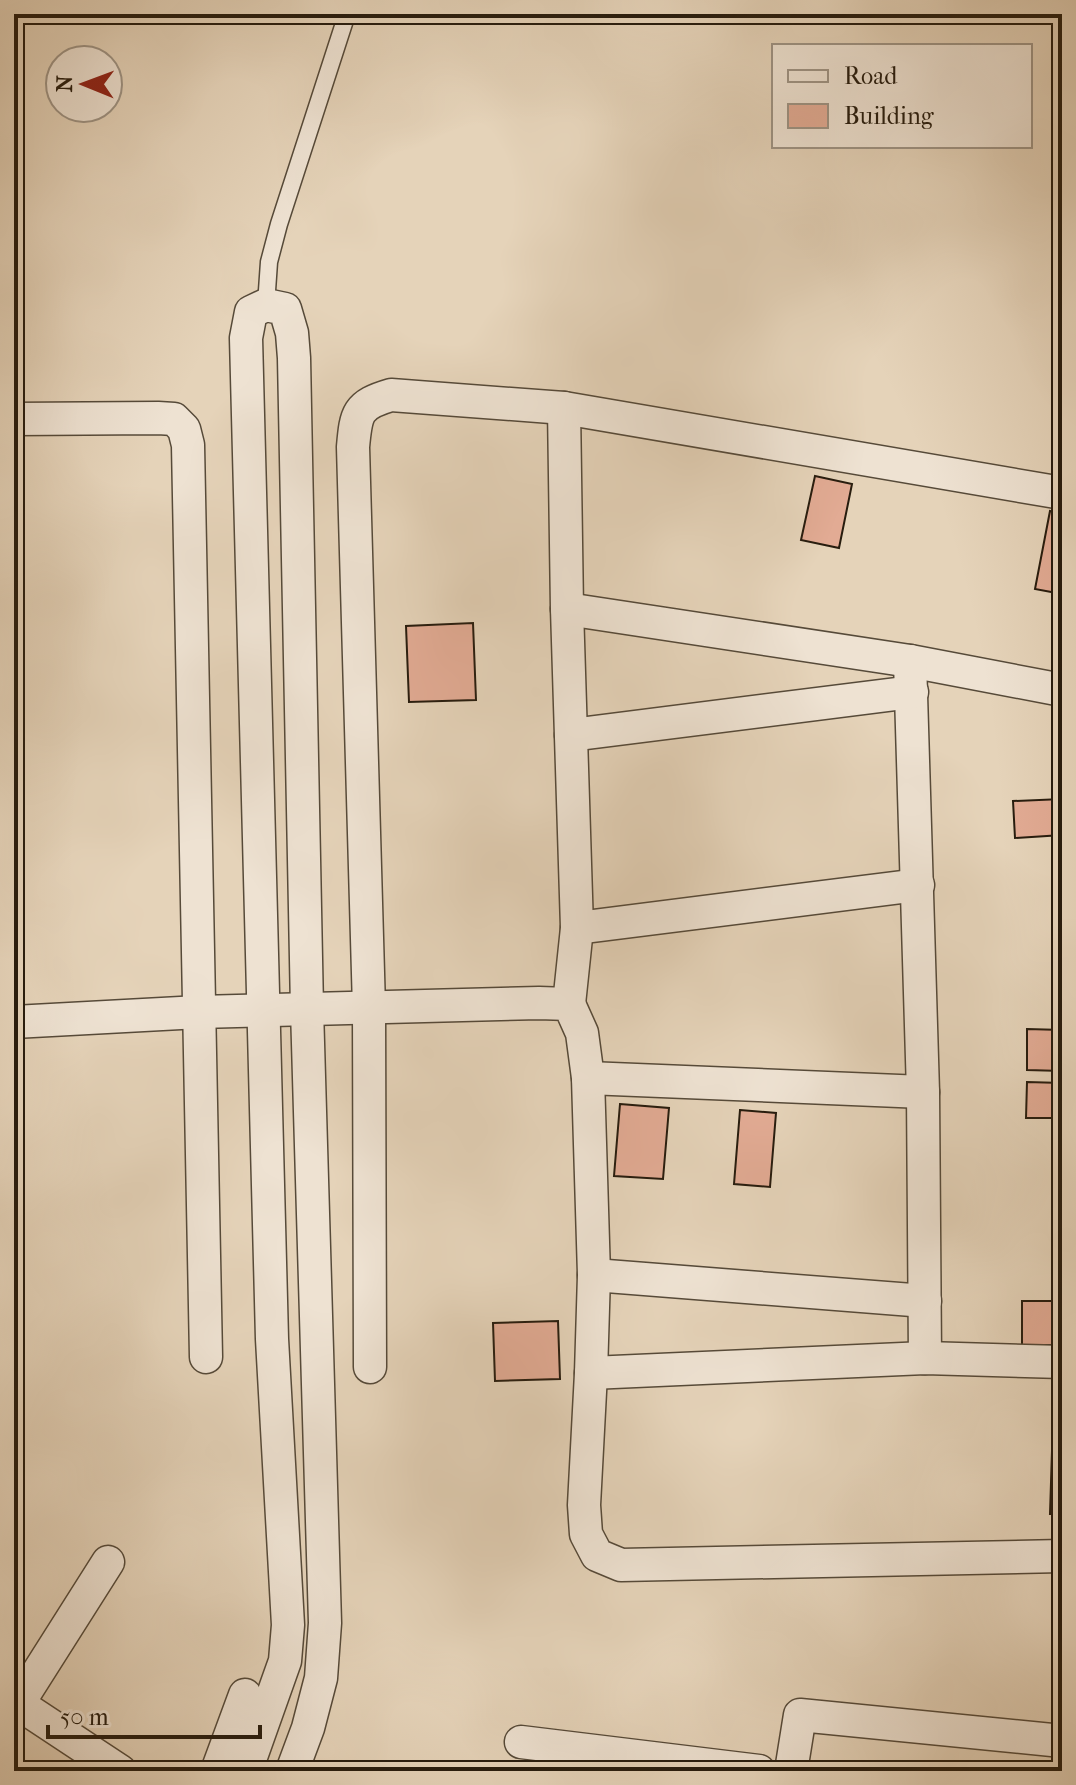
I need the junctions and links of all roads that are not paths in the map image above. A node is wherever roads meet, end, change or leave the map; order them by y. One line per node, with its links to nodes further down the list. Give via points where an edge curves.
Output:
1 (347, 14): 2 (lane, via 279,224)
2 (266, 305): 14 (street, via 285,309 294,358); 15 (street, via 251,312 246,338)
3 (564, 408): 5 (street); 6 (street); 13 (street, via 391,395 368,402 355,419)
4 (14, 419): 16 (street, via 158,418 174,419 184,429)
5 (1062, 493)
6 (567, 609): 7 (street); 9 (street)
7 (911, 677): 8 (street); 9 (street); 10 (street)
8 (1062, 690)
9 (571, 735): 11 (street)
10 (918, 885): 11 (street); 19 (street)
11 (577, 928): 12 (street)
12 (569, 1004): 13 (street); 18 (street, via 582,1033)
13 (369, 1008): 14 (street); 25 (street)
14 (307, 1009): 15 (street); 37 (street, via 325,1623 321,1678)
15 (263, 1010): 16 (street); 36 (street, via 272,1339 288,1625 285,1661)
16 (199, 1012): 17 (street); 22 (street)
17 (14, 1022)
18 (588, 1078): 19 (street); 20 (street)
19 (923, 1092): 21 (street)
20 (594, 1275): 21 (street); 26 (street)
21 (925, 1301): 23 (street)
22 (206, 1357)
23 (925, 1358): 24 (street); 26 (street)
24 (1062, 1362)
25 (370, 1367)
26 (591, 1373): 27 (street, via 586,1534 597,1555 621,1565)
27 (1062, 1556)
28 (108, 1562): 30 (street)
29 (245, 1695): 35 (street)
30 (16, 1702): 34 (street)
31 (1062, 1741): 39 (street, via 800,1715)
32 (521, 1742): 33 (street)
33 (652, 1764): 38 (street)
34 (120, 1771)
35 (217, 1771)
36 (246, 1771)
37 (292, 1771)
38 (759, 1771)
39 (791, 1771)

